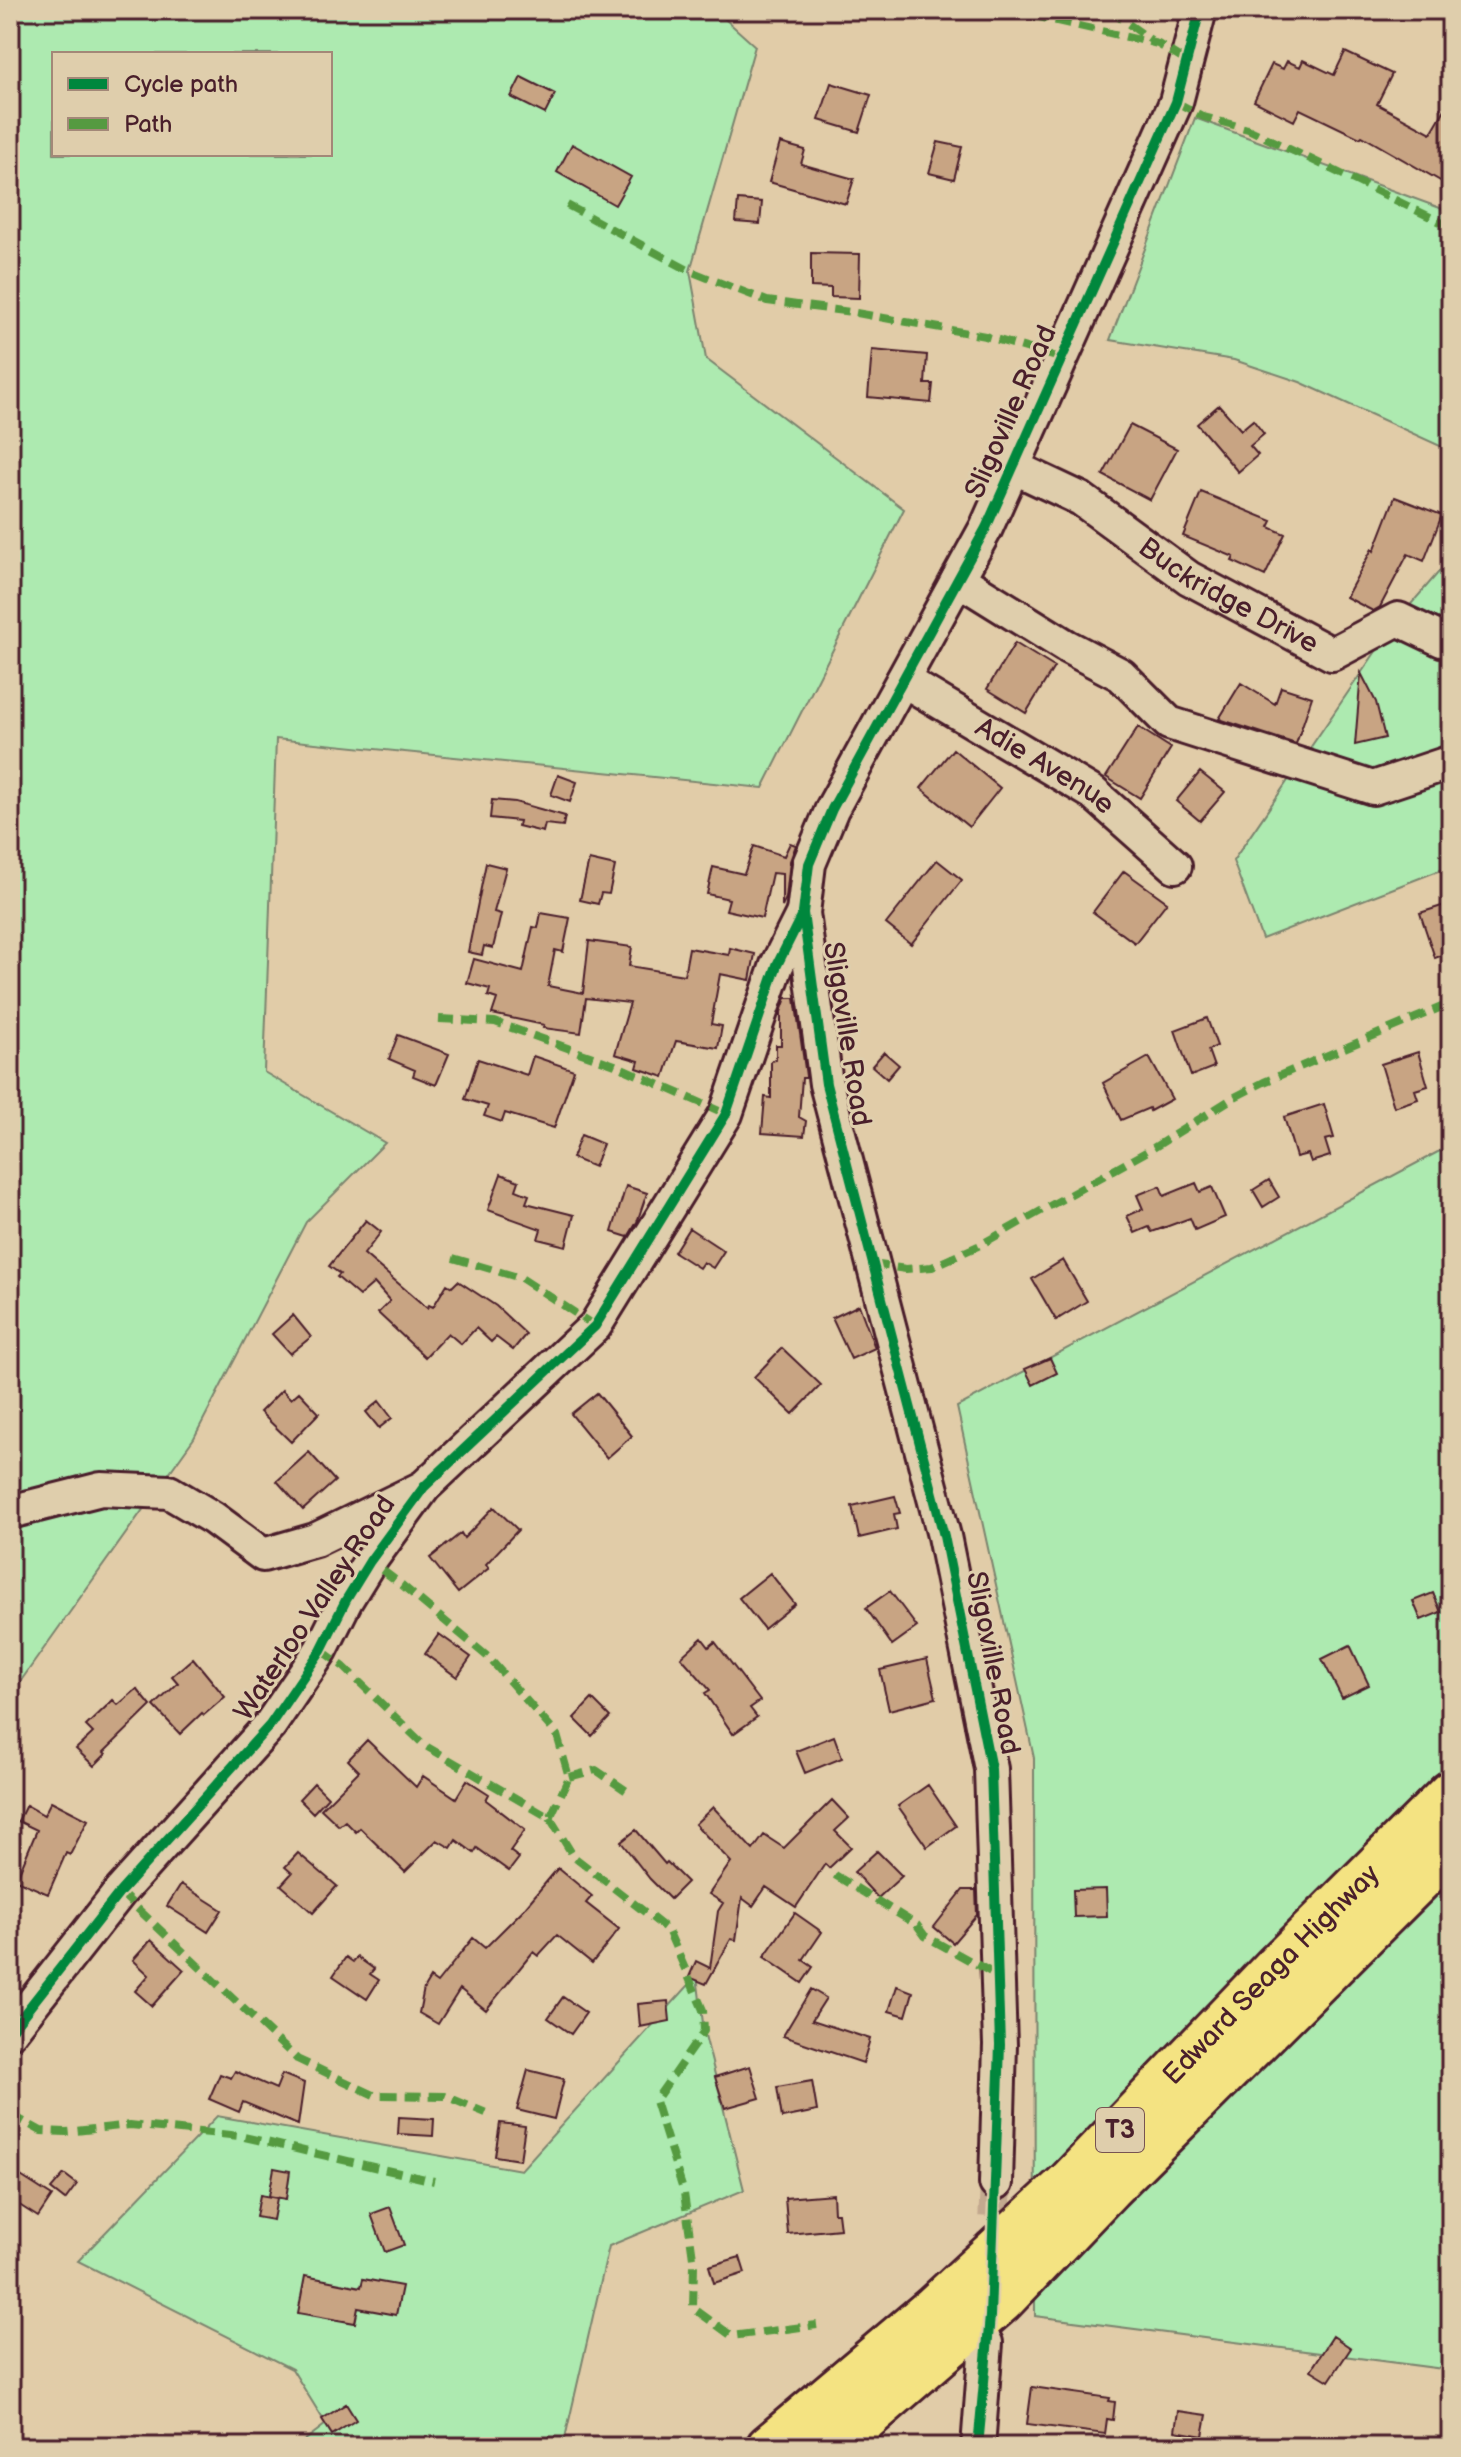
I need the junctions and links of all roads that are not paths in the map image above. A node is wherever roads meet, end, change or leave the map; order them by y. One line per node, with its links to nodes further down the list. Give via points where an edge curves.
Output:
1 (1200, 10): 2 (street, Sligoville Road, via 1176,102)
2 (1013, 467): 3 (street, Sligoville Road); 4 (street, Buckridge Drive, via 1081,499 1189,578 1332,654 1398,619 1442,640)
3 (958, 579): 5 (street, Sligoville Road); 6 (street, via 1121,675 1169,723 1373,788)
4 (1451, 639)
5 (903, 680): 7 (street, Adie Avenue, via 1093,793); 8 (street, Sligoville Road, via 832,809 809,864)
6 (1451, 762)
7 (1175, 866)
8 (803, 913): 9 (street, Waterloo Valley Road, via 777,965 726,1114 595,1326); 14 (street, Sligoville Road, via 826,1084 944,1536 991,1769 1000,2045)
9 (424, 1487): 10 (street, via 315,1540 263,1555 169,1492 101,1489); 13 (street, Waterloo Valley Road, via 370,1561 321,1650 270,1725 120,1892)
10 (10, 1512)
11 (1451, 1793): 16 (highway, Edward Seaga Highway / T3, via 1070,2182 935,2307)
12 (1451, 1848): 17 (highway, Edward Seaga Highway / T3, via 1002,2300)
13 (10, 2032)
14 (996, 2183)
15 (986, 2343): 18 (street)
16 (769, 2447)
17 (832, 2447)
18 (978, 2447)

